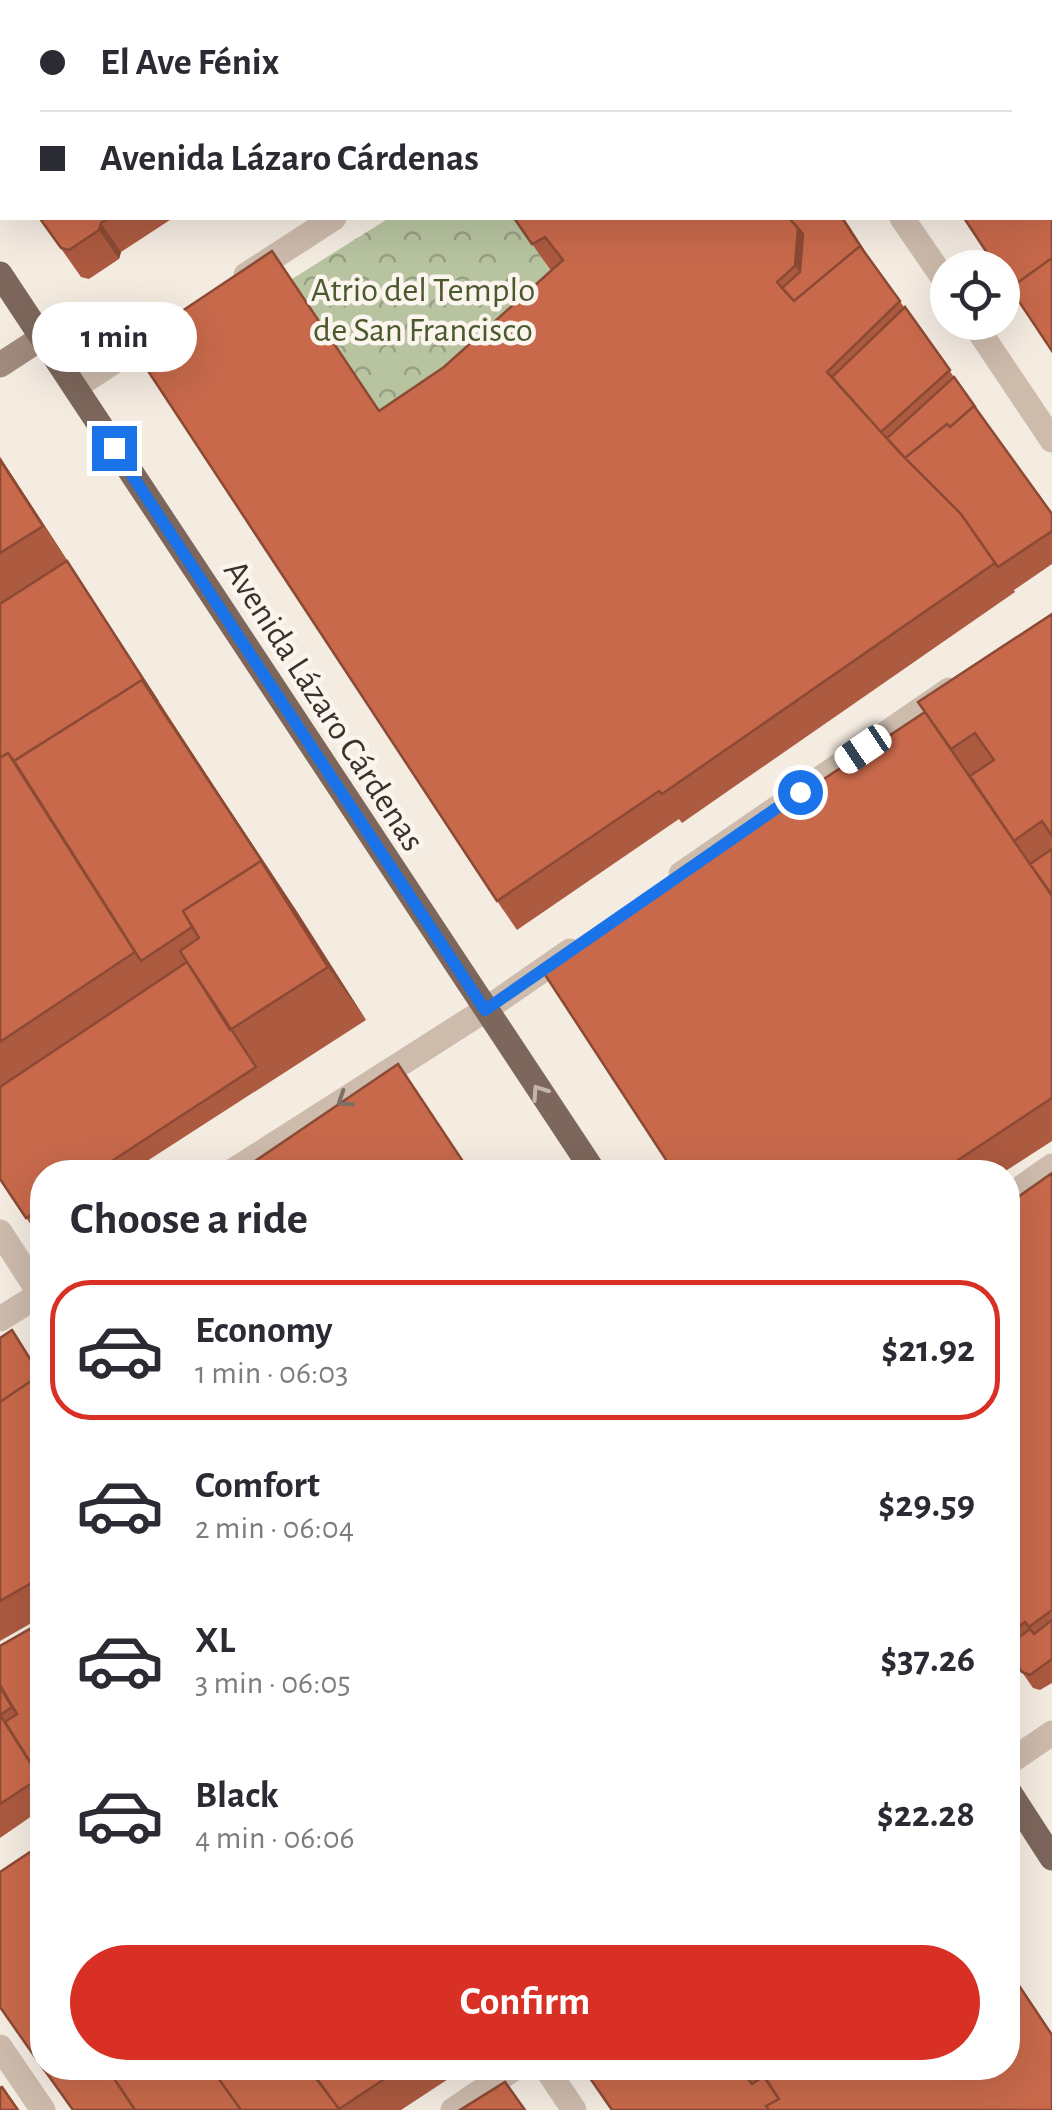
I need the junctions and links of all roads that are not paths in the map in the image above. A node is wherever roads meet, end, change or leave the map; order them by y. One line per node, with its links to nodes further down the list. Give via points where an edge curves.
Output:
1 (903, 220): 3 (street)
2 (306, 225): 5 (street)
3 (930, 259)
4 (0, 274): 7 (main road, Avenida Lázaro Cárdenas)
5 (232, 284)
6 (185, 315): 10 (street)
7 (43, 338): 9 (main road); 10 (main road, Avenida Lázaro Cárdenas)
8 (985, 340): 11 (street)
9 (0, 365)
10 (75, 387): 15 (main road, Avenida Lázaro Cárdenas)
11 (1052, 440)
12 (971, 674): 13 (street)
13 (663, 887)
14 (598, 932): 15 (street)
15 (485, 1010): 16 (street, one-way to 16); 17 (main road, Avenida Lázaro Cárdenas, one-way to 15)
16 (249, 1160)
17 (586, 1160)
18 (1052, 1166): 19 (street)
19 (1020, 1189)
20 (0, 1232): 21 (street)
21 (30, 1277)
22 (30, 1302): 23 (street)
23 (0, 1319)
24 (1052, 1733): 25 (street)
25 (1020, 1755)
26 (1020, 1809): 27 (main road)
27 (1052, 1858)
28 (0, 2048): 31 (street)
29 (497, 2080): 32 (street)
30 (554, 2080): 33 (street)
31 (44, 2110)
32 (452, 2110)
33 (574, 2110)

